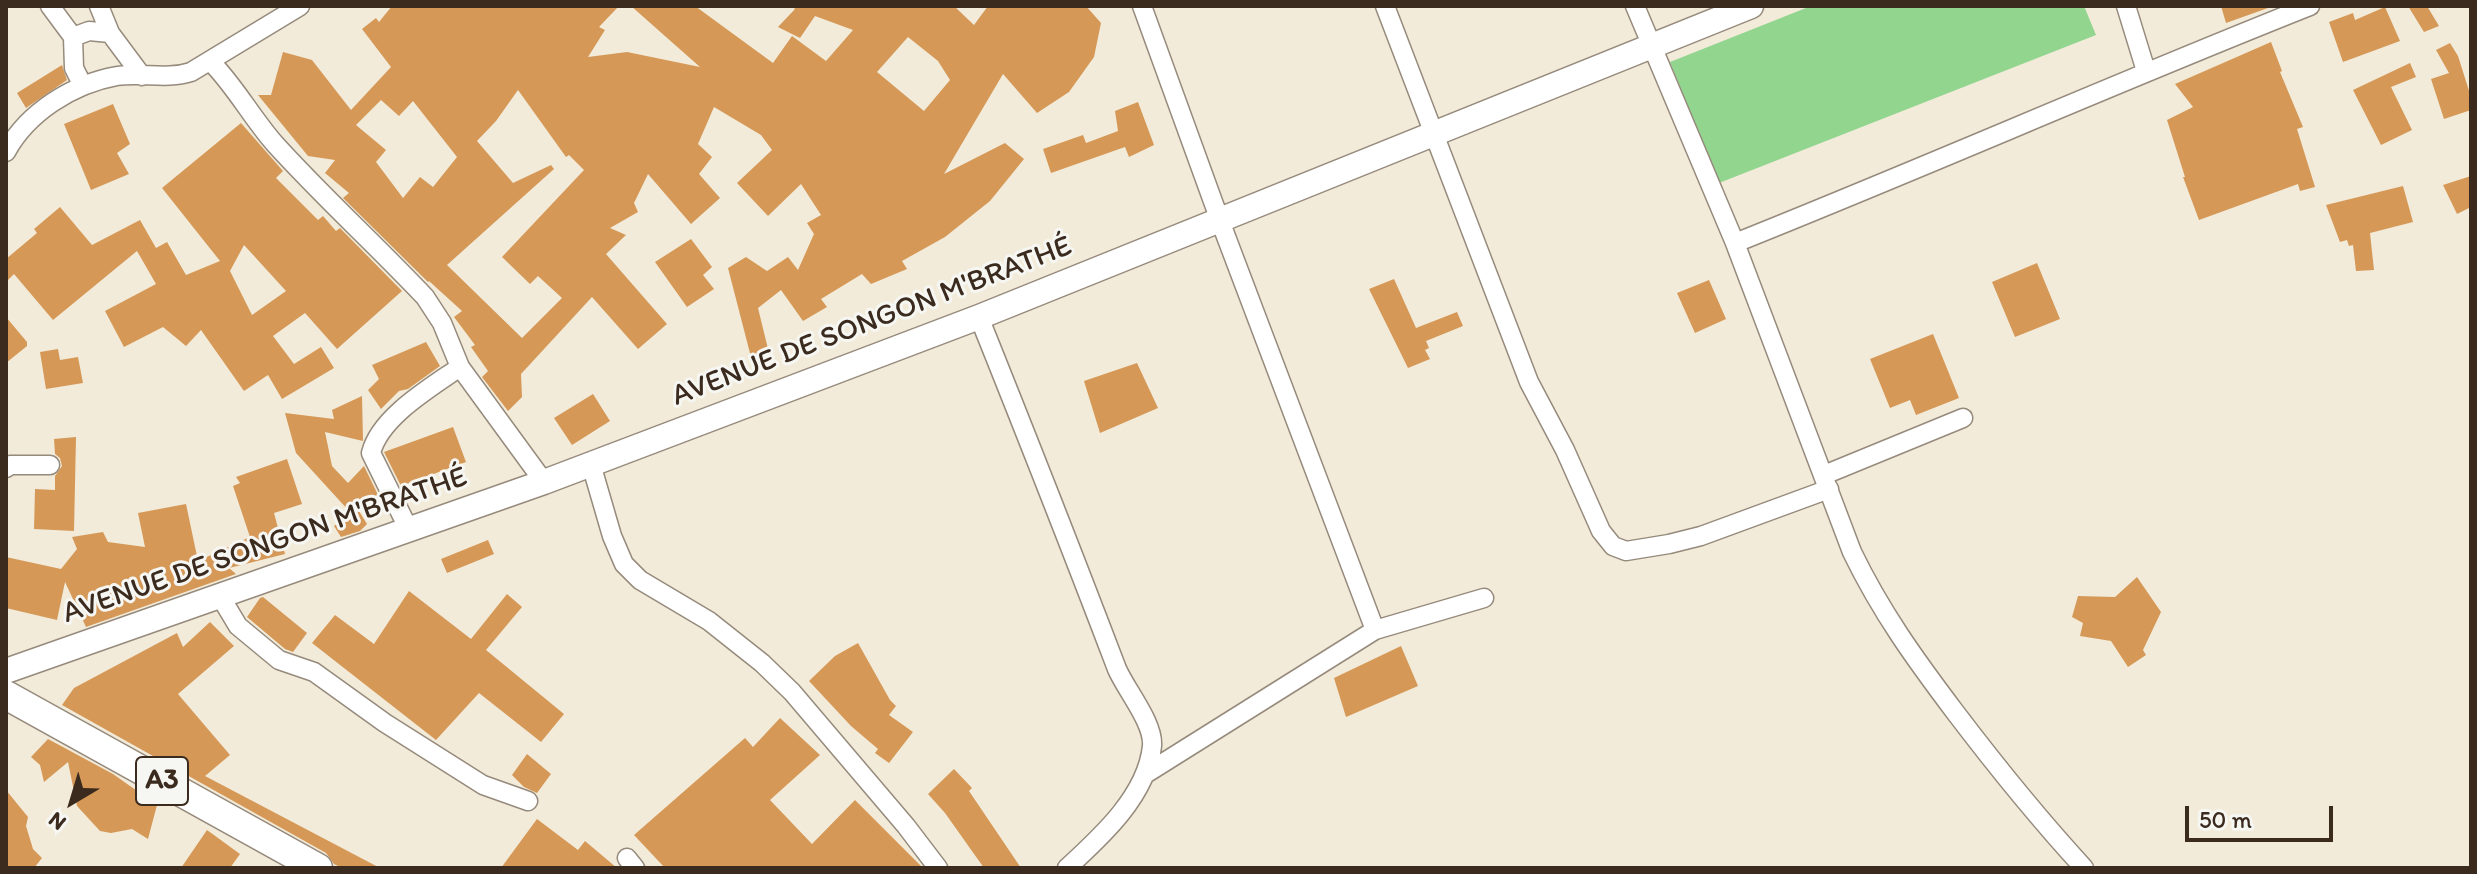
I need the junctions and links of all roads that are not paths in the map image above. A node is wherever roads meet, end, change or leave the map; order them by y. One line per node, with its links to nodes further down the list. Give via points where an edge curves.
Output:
1 (50, 6): 11 (street)
2 (99, 6): 10 (street)
3 (300, 6): 13 (street)
4 (1142, 6): 19 (street)
5 (1385, 6): 17 (street)
6 (1635, 6): 12 (street)
7 (1751, 6): 12 (street, AVENUE DE SONGON M'BRATHÉ)
8 (2126, 6): 14 (street)
9 (2310, 6): 14 (street)
10 (110, 33): 11 (street, via 89,31); 15 (street)
11 (73, 37): 16 (street, via 74,68)
12 (1653, 45): 17 (street, AVENUE DE SONGON M'BRATHÉ); 20 (street)
13 (211, 62): 15 (street, via 176,77); 22 (street, via 276,145 425,297)
14 (2146, 71): 20 (street)
15 (142, 76): 16 (street, via 118,76)
16 (83, 86): 18 (street, via 29,119)
17 (1432, 134): 19 (street, AVENUE DE SONGON M'BRATHÉ); 28 (street, via 1529,382 1613,546 1626,551 1701,536)
18 (6, 152)
19 (1219, 218): 21 (street, AVENUE DE SONGON M'BRATHÉ); 32 (street)
20 (1735, 243): 28 (street)
21 (979, 317): 24 (street, AVENUE DE SONGON M'BRATHÉ); 35 (street, via 1119,673 1153,741)
22 (460, 367): 27 (street); 29 (street, via 417,397 375,437 371,453)
23 (1963, 418): 28 (street)
24 (591, 464): 27 (street, AVENUE DE SONGON M'BRATHÉ); 38 (street, via 624,564 640,580 709,621 792,692)
25 (50, 465): 26 (street)
26 (6, 468)
27 (544, 482): 29 (street, AVENUE DE SONGON M'BRATHÉ)
28 (1827, 482): 40 (street, via 1875,600 2005,778)
29 (409, 530): 30 (street, AVENUE DE SONGON M'BRATHÉ)
30 (220, 596): 33 (street, AVENUE DE SONGON M'BRATHÉ); 36 (street, via 238,626 279,660 314,672 483,785)
31 (1484, 598): 32 (street)
32 (1375, 630): 35 (street)
33 (6, 671)
34 (6, 695): 37 (main road, A3)
35 (1147, 773): 39 (street, via 1125,807)
36 (528, 801)
37 (318, 868)
38 (938, 868)
39 (1067, 868)
40 (2084, 868)

